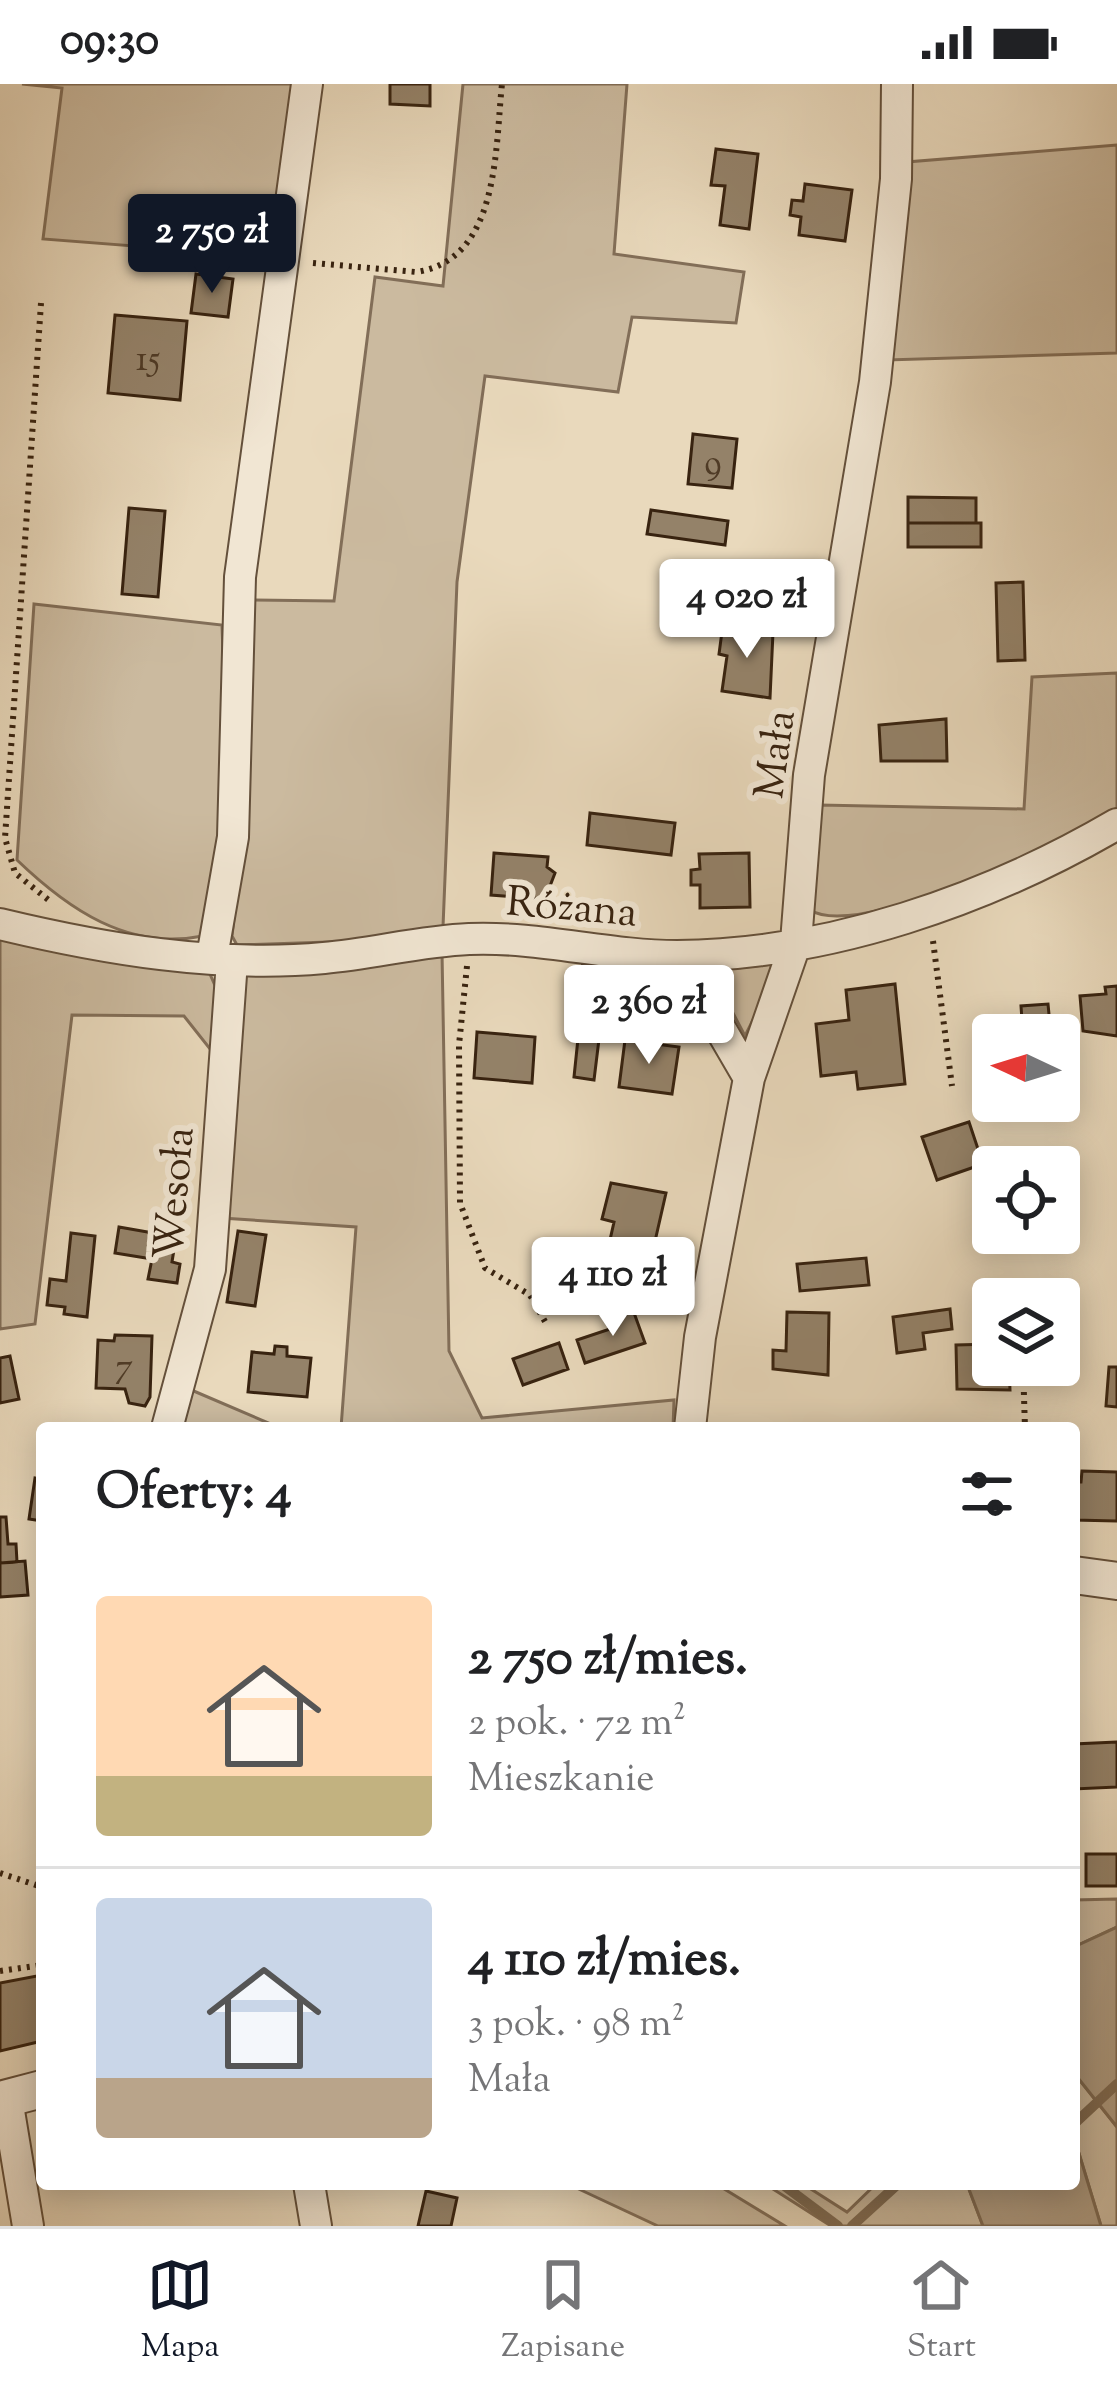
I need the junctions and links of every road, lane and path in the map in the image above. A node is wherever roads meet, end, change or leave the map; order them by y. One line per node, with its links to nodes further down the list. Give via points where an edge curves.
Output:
1 (307, 84): 4 (street, Wesoła)
2 (502, 84): 4 (path, via 484,215 440,264 416,272)
3 (897, 84): 10 (street, Mała, via 875,382 809,775)
4 (286, 261): 13 (street, Wesoła, via 240,577)
5 (41, 303): 11 (path, via 4,838 15,873)
6 (1117, 824): 7 (street, Różana, via 1002,884)
7 (924, 909): 10 (street, Różana); 15 (path)
8 (0, 924): 11 (street, Różana)
9 (470, 939): 12 (street, Różana); 13 (street, Różana, via 322,958); 16 (path, via 459,1045 460,1203 484,1268 530,1295)
10 (796, 942): 12 (street, Różana); 14 (street, Mała)
11 (98, 944): 13 (street, Różana)
12 (679, 956): 14 (street)
13 (222, 959): 18 (street, Wesoła, via 210,1269)
14 (748, 1078): 19 (street, Mała)
15 (952, 1086)
16 (547, 1325)
17 (1024, 1386): 20 (path)
18 (169, 1422)
19 (691, 1422)
20 (1025, 1422)
21 (1080, 1576): 22 (street)
22 (1117, 1581)
23 (0, 1873): 24 (path)
24 (36, 1885)
25 (36, 1966): 26 (path)
26 (0, 1971)
27 (16, 2096): 29 (street)
28 (310, 2190): 30 (street)
29 (28, 2226)
30 (316, 2226)

